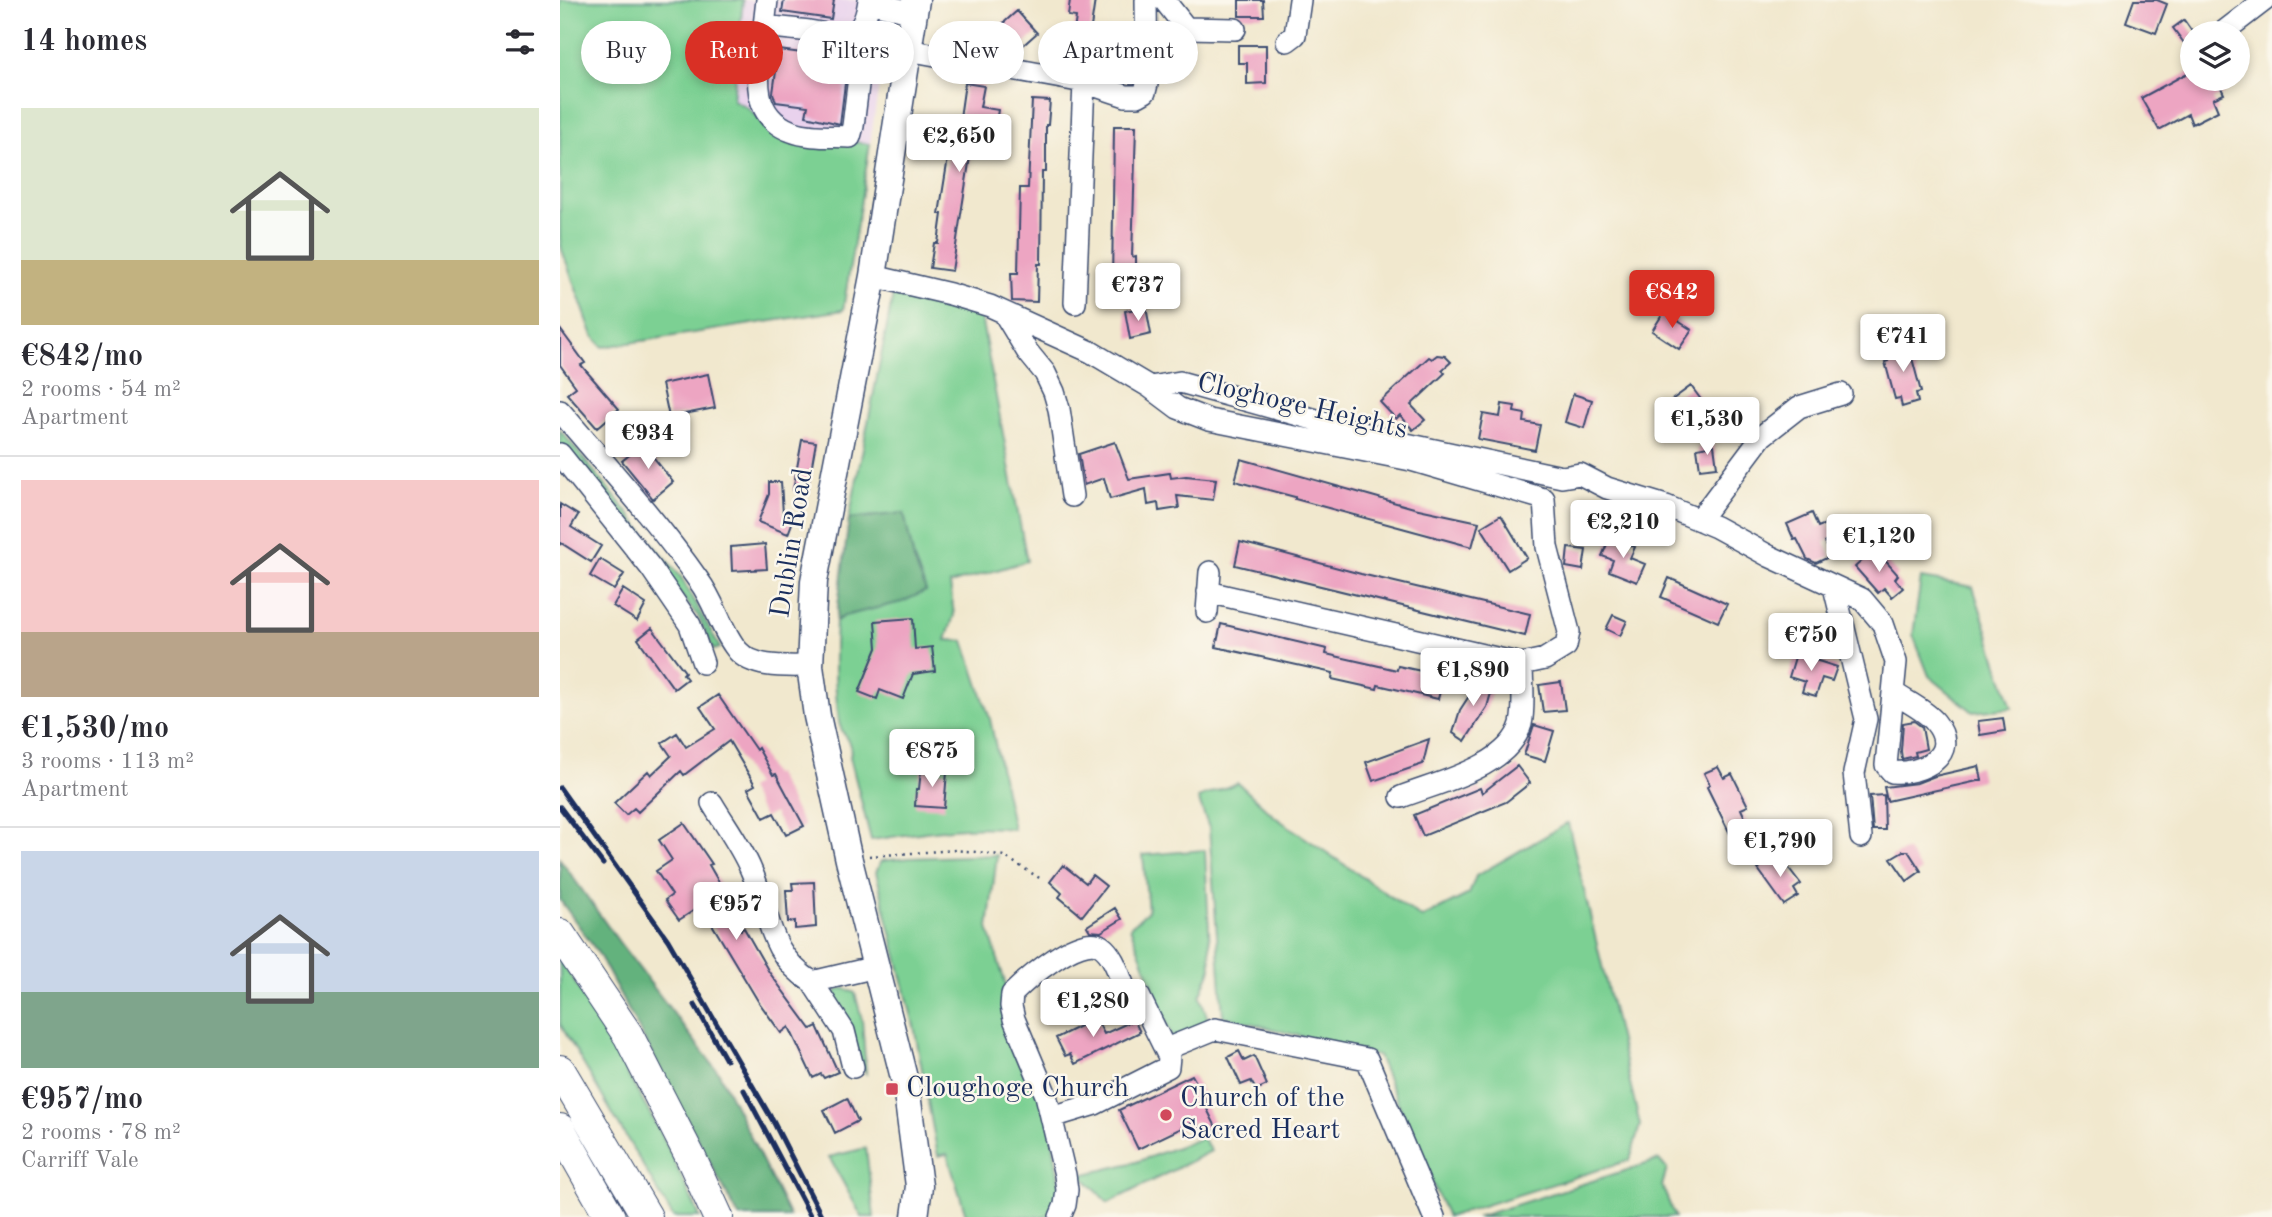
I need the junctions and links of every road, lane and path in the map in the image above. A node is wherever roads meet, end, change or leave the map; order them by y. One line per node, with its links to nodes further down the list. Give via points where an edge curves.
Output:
1 (767, 0): 8 (street)
2 (1146, 0): 9 (street)
3 (1164, 0): 12 (street, via 1186,28)
4 (1300, 0): 13 (street, via 1295,35)
5 (2265, 0): 10 (street)
6 (914, 6): 7 (street)
7 (868, 8): 11 (street, via 856,32 842,37); 16 (street, via 850,137 792,132 773,122 760,102)
8 (765, 21)
9 (1146, 21)
10 (2238, 21)
11 (783, 29)
12 (1234, 29)
13 (1287, 41)
14 (914, 51): 15 (street)
15 (1038, 74)
16 (758, 84)
17 (903, 84): 21 (main road, Dublin Road)
18 (1084, 84): 22 (street)
19 (1090, 84): 20 (street, via 1126,96 1145,92)
20 (1145, 84)
21 (873, 276): 23 (street, Cloghoge Heights, via 950,294); 34 (main road, Dublin Road, via 814,580)
22 (1075, 303)
23 (1004, 313): 24 (street, Cloghoge Heights, via 1091,352); 28 (street, via 1054,392)
24 (1150, 387): 29 (street, via 1180,382 1392,441 1562,477 1580,474); 33 (street, Cloghoge Heights, via 1178,408 1209,420 1411,460 1544,499 1547,547 1569,632 1566,646 1545,659)
25 (1841, 394): 29 (street, via 1799,407 1762,436)
26 (560, 411): 34 (street, via 684,559 739,652 774,665)
27 (560, 454): 32 (street, via 690,625)
28 (1072, 496)
29 (1699, 520): 30 (street)
30 (1834, 587): 35 (street, via 1861,599 1883,624 1896,663); 38 (street, via 1866,719 1854,773)
31 (1208, 592): 33 (street)
32 (703, 663)
33 (1522, 664): 36 (street, via 1522,721 1515,740 1502,754 1473,769)
34 (810, 666): 39 (main road, Dublin Road, via 825,760)
35 (1894, 694)
36 (1401, 797)
37 (712, 803): 43 (street, via 752,871 776,942 787,960)
38 (1861, 837)
39 (849, 860): 40 (path, via 955,850 1004,856); 42 (main road, Dublin Road)
40 (1041, 878)
41 (560, 934): 51 (highway, via 628,1035)
42 (876, 967): 43 (street); 52 (main road, Dublin Road, via 906,1086 919,1185)
43 (812, 982): 45 (street, via 844,1031)
44 (1166, 1049): 47 (street, via 1168,1067 1157,1075 1095,1104); 47 (street, via 1139,996 1125,989 1101,946 1081,944 1056,958 1012,994 1011,1006); 54 (street, via 1215,1029 1367,1059)
45 (853, 1067)
46 (560, 1070): 50 (highway)
47 (1052, 1117): 53 (street, via 1067,1190)
48 (560, 1129): 49 (highway)
49 (610, 1217)
50 (647, 1217)
51 (718, 1217)
52 (915, 1217)
53 (1060, 1217)
54 (1434, 1217)

